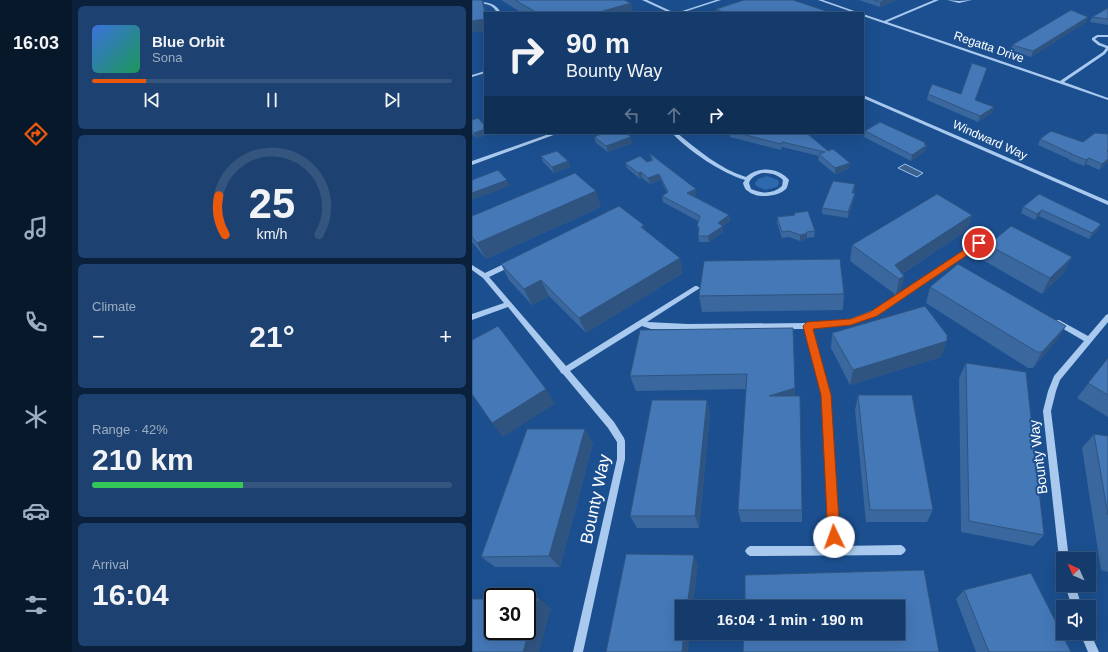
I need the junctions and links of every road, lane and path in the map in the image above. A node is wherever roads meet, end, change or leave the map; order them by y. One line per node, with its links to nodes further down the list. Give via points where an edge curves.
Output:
1 (644, 0): 9 (street)
2 (719, 0): 10 (street)
3 (820, 0): 11 (street)
4 (937, 0): 13 (street)
5 (949, 0): 6 (street)
6 (970, 0)
7 (472, 3): 8 (street, via 493,5)
8 (499, 12)
9 (671, 12)
10 (681, 12)
11 (855, 12)
12 (864, 15): 13 (street, Regatta Drive)
13 (884, 22): 18 (street, Regatta Drive)
14 (1108, 36): 15 (street, via 1097,36 1093,39)
15 (1108, 47): 18 (street, via 1104,53)
16 (484, 72): 17 (street)
17 (472, 76)
18 (1060, 83): 20 (street, Regatta Drive)
19 (864, 96): 25 (street, Windward Way)
20 (1108, 99)
21 (553, 134): 23 (street)
22 (675, 134): 24 (street, via 727,172)
23 (472, 162)
24 (747, 179): 24 (street, via 749,190 761,194 778,192 787,184 781,174 769,171 756,173)
25 (1108, 203)
26 (979, 243): 36 (street, via 955,264 874,314 851,322)
27 (520, 260): 29 (street)
28 (472, 267): 29 (street, Bounty Way)
29 (485, 276): 31 (street, Bounty Way)
30 (696, 288): 35 (street)
31 (507, 305): 32 (street); 38 (street, Bounty Way)
32 (472, 317)
33 (1108, 317): 37 (street, Bounty Way)
34 (1052, 319): 37 (street)
35 (640, 323): 36 (street, via 665,327); 38 (street)
36 (807, 326): 39 (street, via 826,395)
37 (1088, 340): 42 (street, Bounty Way, via 1057,378 1047,410)
38 (564, 371): 44 (street, Bounty Way, via 618,435 622,449)
39 (835, 550): 40 (street); 41 (street)
40 (901, 550)
41 (750, 551)
42 (1063, 552)
43 (1088, 640): 45 (street)
44 (578, 652)
45 (1094, 652)

